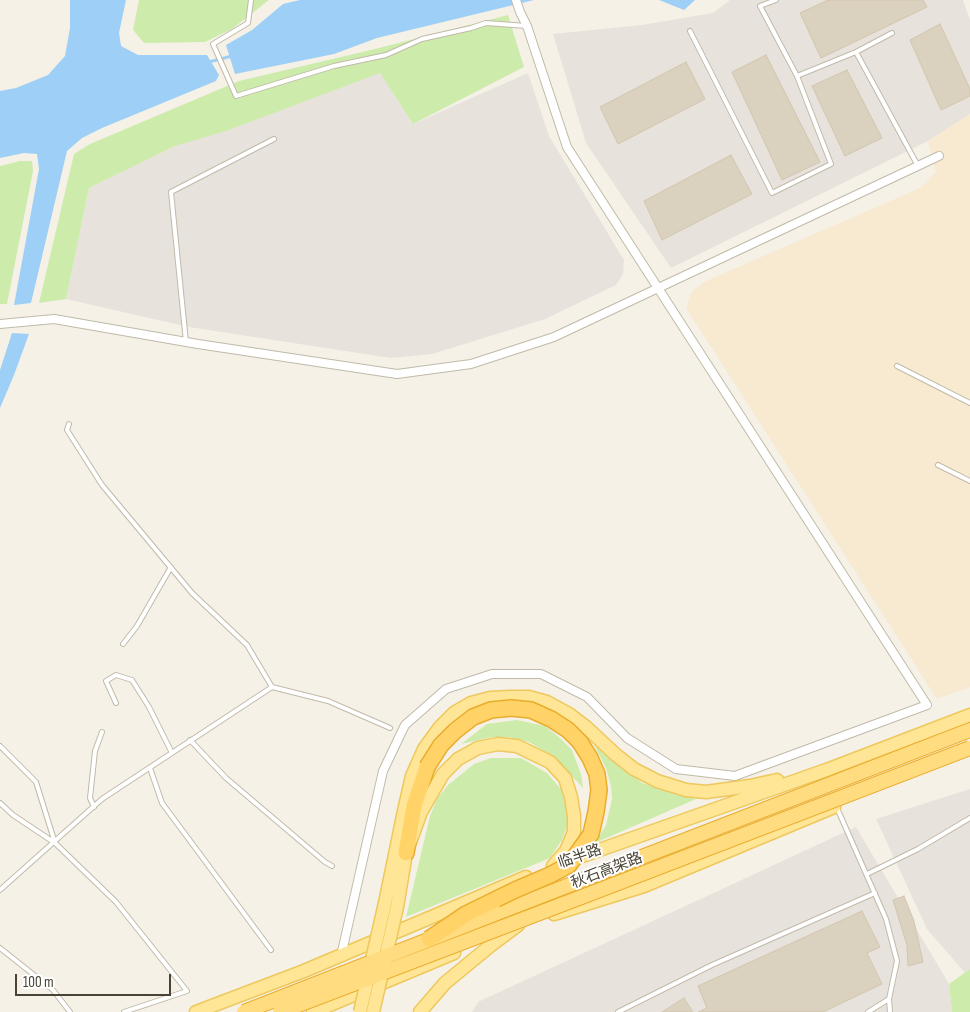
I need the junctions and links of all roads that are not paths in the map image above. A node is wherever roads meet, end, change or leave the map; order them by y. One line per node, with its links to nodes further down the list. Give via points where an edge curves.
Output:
1 (251, 0): 4 (lane, via 248,23 213,44 236,96 334,66 386,55 422,39 486,23)
2 (516, 0): 4 (street)
3 (776, 0): 8 (lane, via 760,6)
4 (527, 26): 12 (street, via 567,146)
5 (690, 30): 8 (lane, via 772,193 831,164)
6 (892, 33): 7 (lane)
7 (856, 52): 8 (lane); 11 (lane)
8 (797, 76)
9 (274, 139): 14 (lane, via 171,192)
10 (939, 156): 11 (street)
11 (918, 166): 12 (street)
12 (658, 288): 14 (street, via 545,340 472,364 397,374); 51 (street, via 927,705 735,776 676,768 627,738 587,697 541,674 492,674 446,690 405,725 383,771)
13 (0, 324): 14 (street, via 54,319)
14 (186, 342)
15 (897, 366): 16 (lane)
16 (970, 403)
17 (69, 424): 20 (lane, via 67,430 102,485)
18 (938, 465): 19 (lane)
19 (970, 481)
20 (171, 567): 21 (lane); 22 (lane, via 192,593 247,646)
21 (123, 644)
22 (272, 687): 26 (lane, via 328,702); 29 (lane)
23 (116, 703): 33 (lane, via 106,681 116,675 132,680)
24 (970, 715): 35 (main road, 临半路)
25 (970, 723): 30 (highway)
26 (390, 728)
27 (970, 730): 30 (highway, 秋石高架路)
28 (102, 732): 38 (lane, via 95,751 90,798)
29 (190, 740): 33 (lane); 42 (lane, via 226,778)
30 (944, 740): 48 (highway, 秋石高架路, bridge)
31 (0, 746): 40 (lane, via 36,782)
32 (970, 748): 37 (main road); 59 (highway, 秋石高架路, bridge)
33 (172, 753): 34 (lane)
34 (150, 768): 38 (lane); 50 (lane, via 162,803)
35 (829, 769): 43 (main road, 临半路); 61 (main road, bridge, via 750,786 706,792 686,790 657,781 634,769 586,727 547,702 529,697 510,697 470,703 440,727 424,748 412,776)
36 (0, 803): 40 (lane)
37 (836, 806): 44 (lane); 47 (main road, via 644,886)
38 (94, 807): 40 (lane)
39 (970, 818): 44 (lane)
40 (55, 842): 45 (lane); 56 (lane, via 116,902 188,991)
41 (406, 852): 43 (main road, via 421,812 443,774 458,759 478,748 498,744 517,746 535,754 550,762 565,778 571,797 574,832 566,851); 48 (highway, bridge, via 414,806 427,767 441,745 473,717 492,710 531,710 568,730 590,758 599,790 596,812 591,834 569,865 466,914); 62 (main road, bridge)
42 (332, 866)
43 (553, 866): 51 (main road, 临半路)
44 (867, 874): 46 (lane)
45 (0, 890)
46 (875, 893): 52 (lane, via 897,961); 63 (lane)
47 (518, 925): 54 (main road, via 445,983); 60 (main road)
48 (429, 939): 58 (highway, 秋石高架路, bridge)
49 (0, 948): 55 (lane, via 53,990)
50 (271, 950)
51 (340, 956): 53 (main road, 临半路)
52 (889, 999): 64 (lane); 65 (lane)
53 (210, 1010): 57 (main road, 临半路)
54 (420, 1011)
55 (70, 1012)
56 (124, 1012)
57 (196, 1012)
58 (244, 1012)
59 (280, 1012)
60 (313, 1012)
61 (360, 1012)
62 (373, 1012)
63 (618, 1012)
64 (868, 1012)
65 (890, 1012)

